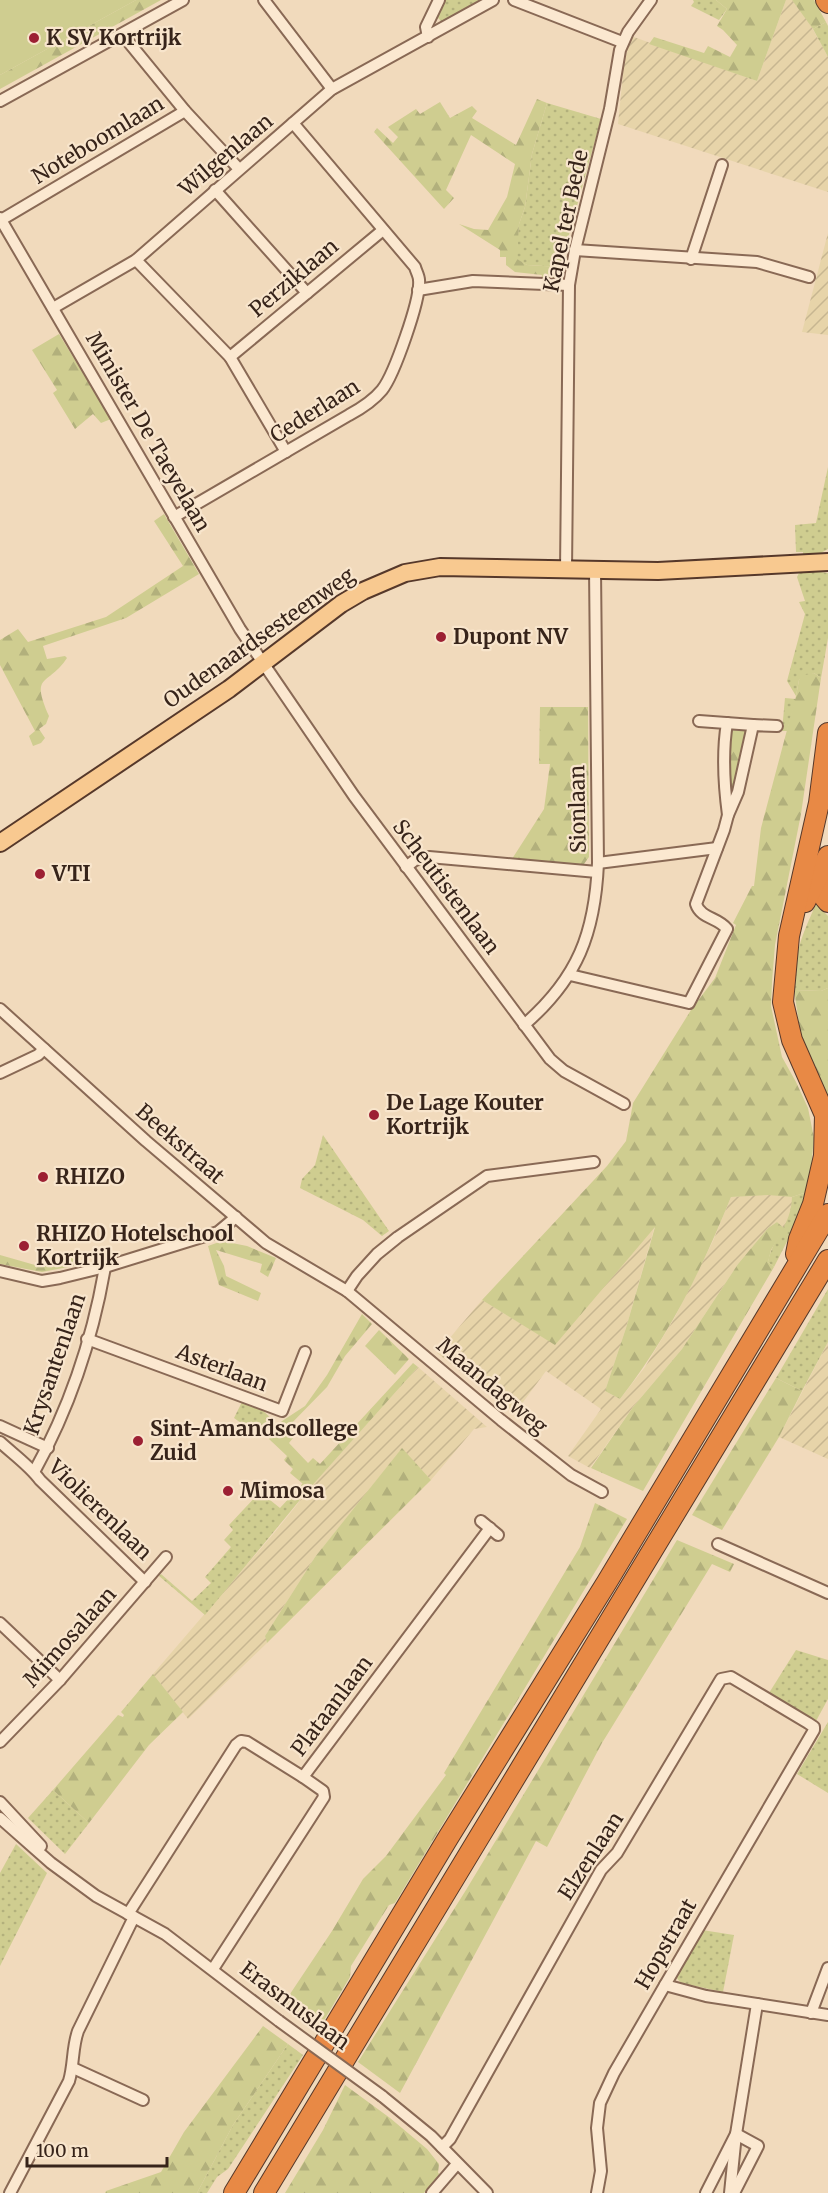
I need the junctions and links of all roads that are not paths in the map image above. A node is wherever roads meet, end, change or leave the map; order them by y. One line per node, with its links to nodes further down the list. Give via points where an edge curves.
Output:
1 (183, 0): 7 (street)
2 (264, 0): 10 (street)
3 (438, 0): 8 (street, via 426,27)
4 (493, 0): 8 (street, Wilgenlaan)
5 (514, 0): 9 (street)
6 (651, 0): 9 (street, Kapel ter Bede)
7 (122, 34): 11 (street); 12 (street)
8 (428, 37): 10 (street, Wilgenlaan)
9 (622, 42): 19 (street, Kapel ter Bede, via 610,110)
10 (332, 89): 13 (street, Wilgenlaan)
11 (0, 101)
12 (185, 111): 15 (street); 17 (street, Noteboomlaan)
13 (293, 123): 15 (street, Wilgenlaan); 18 (street)
14 (722, 165): 20 (street)
15 (238, 169): 16 (street, Wilgenlaan)
16 (215, 190): 21 (street, Wilgenlaan); 25 (street)
17 (1, 219): 26 (street, Minister De Taeyelaan)
18 (383, 230): 24 (street, via 415,267); 25 (street, Perziklaan)
19 (575, 250): 20 (street); 23 (street, Kapel ter Bede)
20 (691, 259): 22 (street, via 757,262)
21 (136, 260): 26 (street, Wilgenlaan); 27 (street)
22 (809, 277)
23 (569, 285): 24 (street, via 473,281); 32 (street, Kapel ter Bede)
24 (418, 290): 28 (street, Cederlaan, via 398,360 384,388 366,405)
25 (307, 294): 27 (street, Perziklaan)
26 (53, 308): 29 (street, Minister De Taeyelaan)
27 (230, 357): 28 (street)
28 (286, 452): 29 (street, Cederlaan)
29 (174, 518): 33 (street, Minister De Taeyelaan)
30 (828, 562): 31 (main road, Oudenaardsesteenweg, via 658,571)
31 (595, 569): 32 (main road, Oudenaardsesteenweg); 44 (street, Sionlaan)
32 (566, 570): 33 (main road, Oudenaardsesteenweg, via 440,567 405,573 341,604)
33 (264, 664): 40 (main road, Oudenaardsesteenweg); 43 (street, Scheutistenlaan)
34 (699, 721): 35 (street)
35 (726, 723): 36 (street); 39 (street)
36 (753, 725): 37 (street); 39 (street, via 738,792)
37 (777, 726)
38 (828, 733): 46 (highway, via 819,803)
39 (728, 815): 41 (street)
40 (0, 843)
41 (717, 848): 44 (street); 47 (street, via 696,904 700,913 727,929 689,1003)
42 (826, 859): 45 (highway, via 820,883); 46 (highway)
43 (406, 867): 44 (street, via 429,857); 49 (street, Scheutistenlaan)
44 (597, 867): 47 (street, Sionlaan, via 590,926)
45 (828, 902)
46 (789, 936): 59 (highway, via 783,1002 792,1040 825,1115 824,1156)
47 (570, 975): 49 (street, Sionlaan)
48 (0, 1009): 50 (street, Beekstraat)
49 (524, 1024): 52 (street, Scheutistenlaan, via 564,1071)
50 (44, 1049): 51 (street); 55 (street, Beekstraat)
51 (0, 1073)
52 (624, 1104)
53 (594, 1162): 60 (street, via 487,1176 377,1254)
54 (828, 1214): 59 (highway)
55 (236, 1217): 57 (street, via 218,1232); 60 (street, Beekstraat, via 272,1246)
56 (828, 1260): 96 (highway)
57 (105, 1267): 58 (street, via 42,1281); 62 (street, Krysantenlaan)
58 (0, 1271)
59 (792, 1275): 95 (highway)
60 (348, 1291): 61 (street, Beekstraat)
61 (363, 1304): 68 (street, Maandagweg, via 571,1475)
62 (87, 1339): 63 (street, Asterlaan, via 282,1412); 66 (street, Krysantenlaan)
63 (305, 1352)
64 (0, 1426): 66 (street, Violierenlaan)
65 (0, 1442): 67 (street, Violierenlaan)
66 (48, 1448): 67 (street, Krysantenlaan)
67 (34, 1472): 72 (street, Violierenlaan)
68 (602, 1492)
69 (490, 1528): 78 (street, Plataanlaan)
70 (718, 1544): 73 (street)
71 (166, 1557): 72 (street, Mimosalaan)
72 (145, 1582): 75 (street, Mimosalaan)
73 (828, 1593)
74 (0, 1623): 75 (street)
75 (60, 1680): 77 (street, Mimosalaan)
76 (814, 1727): 85 (street, Hopstraat); 92 (street, Elzenlaan, via 731,1677 721,1679 617,1853 601,1870)
77 (0, 1742)
78 (303, 1777): 82 (street, via 247,1742 236,1744); 84 (street, Plataanlaan, via 323,1791 324,1797)
79 (0, 1802): 81 (street)
80 (0, 1818): 81 (street)
81 (64, 1870): 82 (street, Erasmuslaan, via 96,1896)
82 (131, 1915): 84 (street, Erasmuslaan); 89 (street, via 78,2031)
83 (828, 1968): 87 (street)
84 (213, 1969): 92 (street, Erasmuslaan, bridge, via 411,2118)
85 (665, 1985): 86 (street); 99 (street, Hopstraat, via 600,2103 597,2128 601,2170)
86 (757, 2004): 87 (street); 91 (street)
87 (811, 2013): 88 (street)
88 (828, 2015)
89 (73, 2068): 90 (street); 94 (street)
90 (143, 2100)
91 (736, 2134): 100 (street); 101 (street); 101 (street, via 758,2145)
92 (442, 2147): 93 (street, Erasmuslaan)
93 (457, 2164): 97 (street); 98 (street, Erasmuslaan)
94 (10, 2193)
95 (234, 2193)
96 (264, 2193)
97 (432, 2193)
98 (487, 2193)
99 (597, 2193)
100 (705, 2193)
101 (732, 2193)

